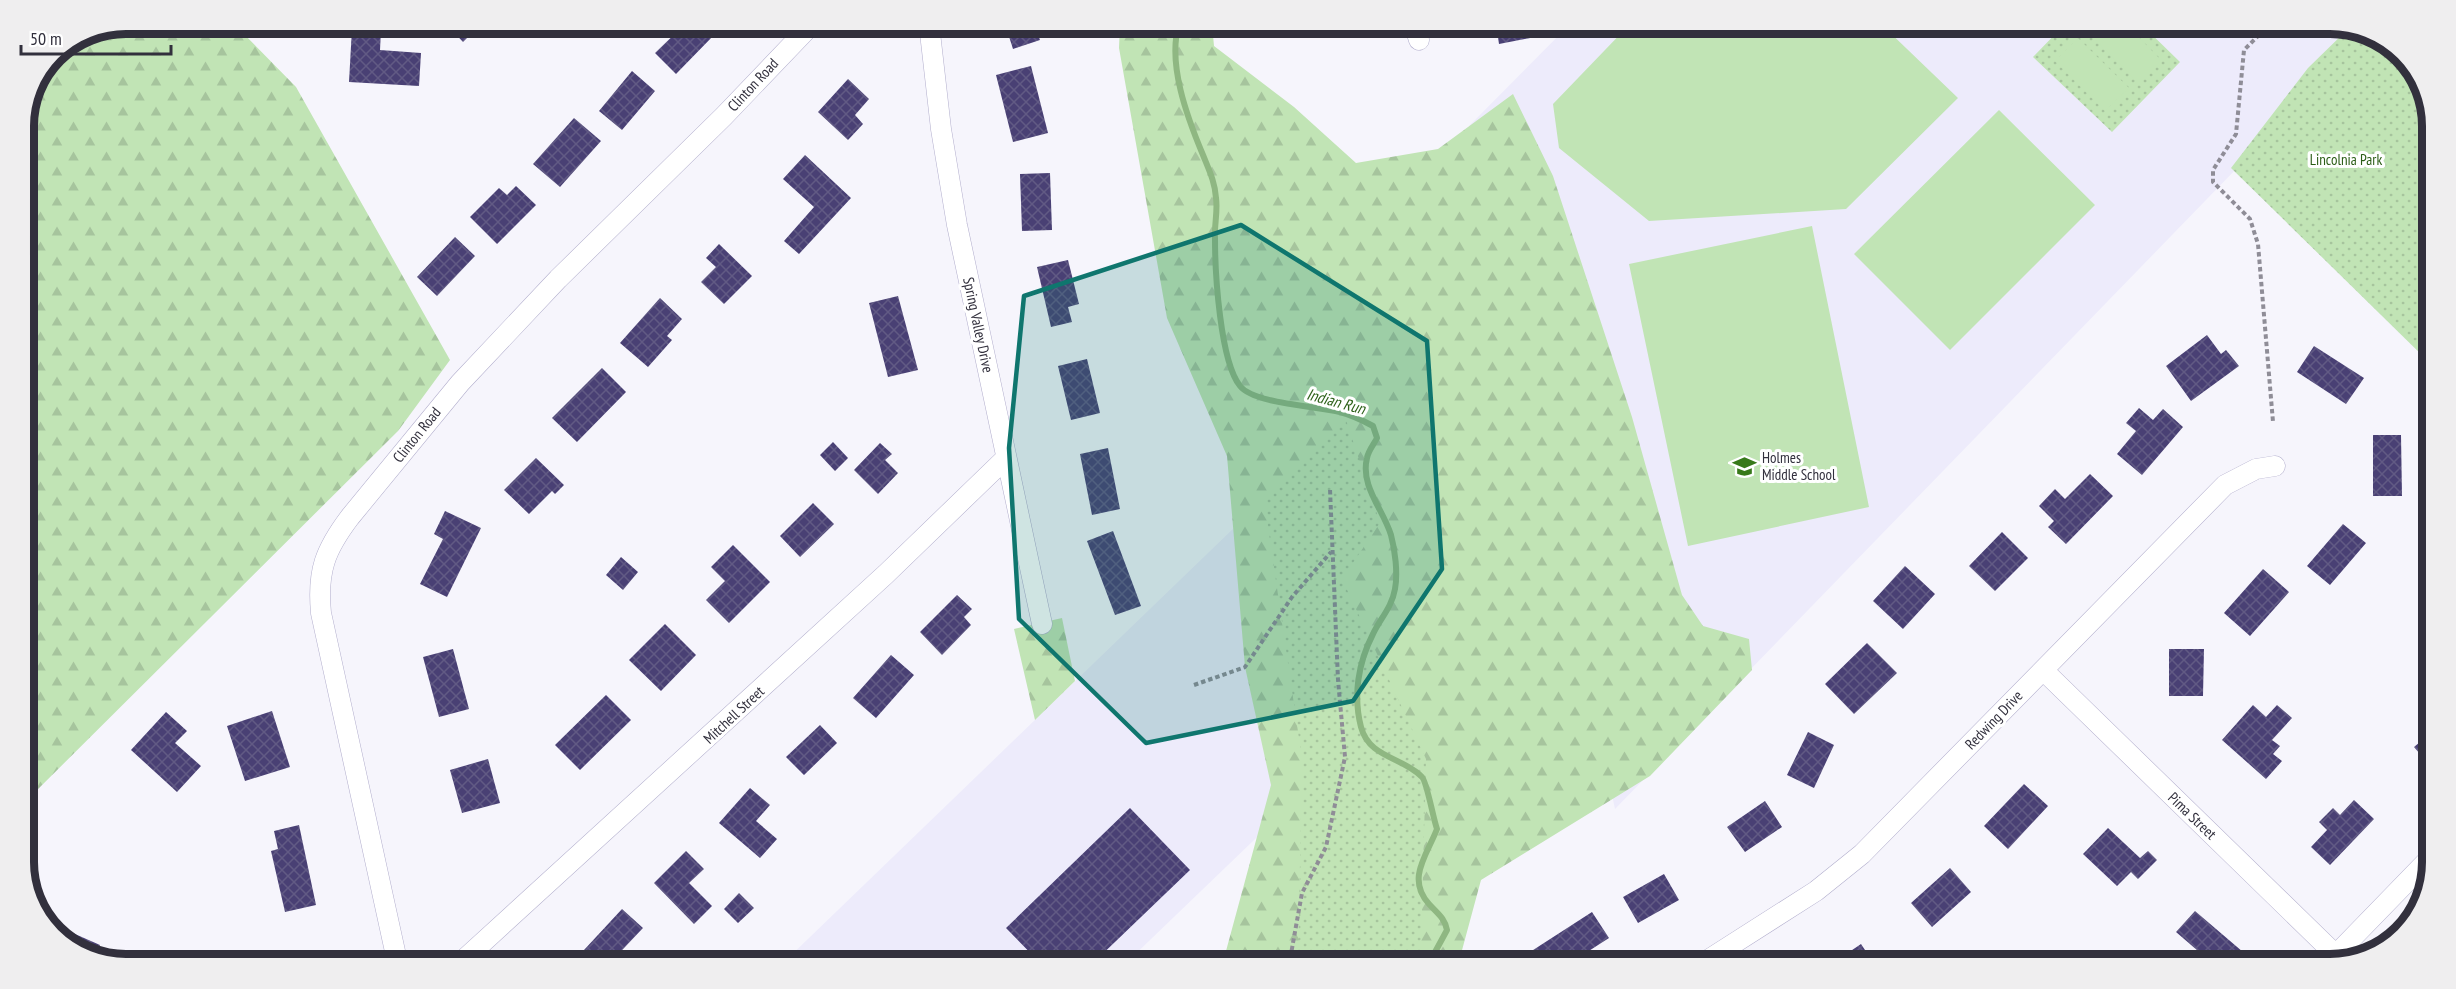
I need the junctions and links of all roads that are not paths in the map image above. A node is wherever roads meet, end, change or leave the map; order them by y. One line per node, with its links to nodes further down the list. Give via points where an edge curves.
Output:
1 (801, 35): 9 (street, Clinton Road, via 460,383 350,517 325,558 319,584 321,613)
2 (930, 35): 3 (street, Spring Valley Drive, via 957,225)
3 (1005, 459): 5 (street, Spring Valley Drive); 10 (street, Mitchell Street, via 877,582)
4 (2275, 466): 6 (street, Redwing Drive, via 2256,469 2225,485)
5 (1042, 624)
6 (2043, 670): 11 (street, Redwing Drive, via 1838,875); 12 (street, Pima Street)
7 (2422, 867): 8 (street)
8 (2340, 953)
9 (396, 954)
10 (470, 954)
11 (1717, 954)
12 (2328, 954)

